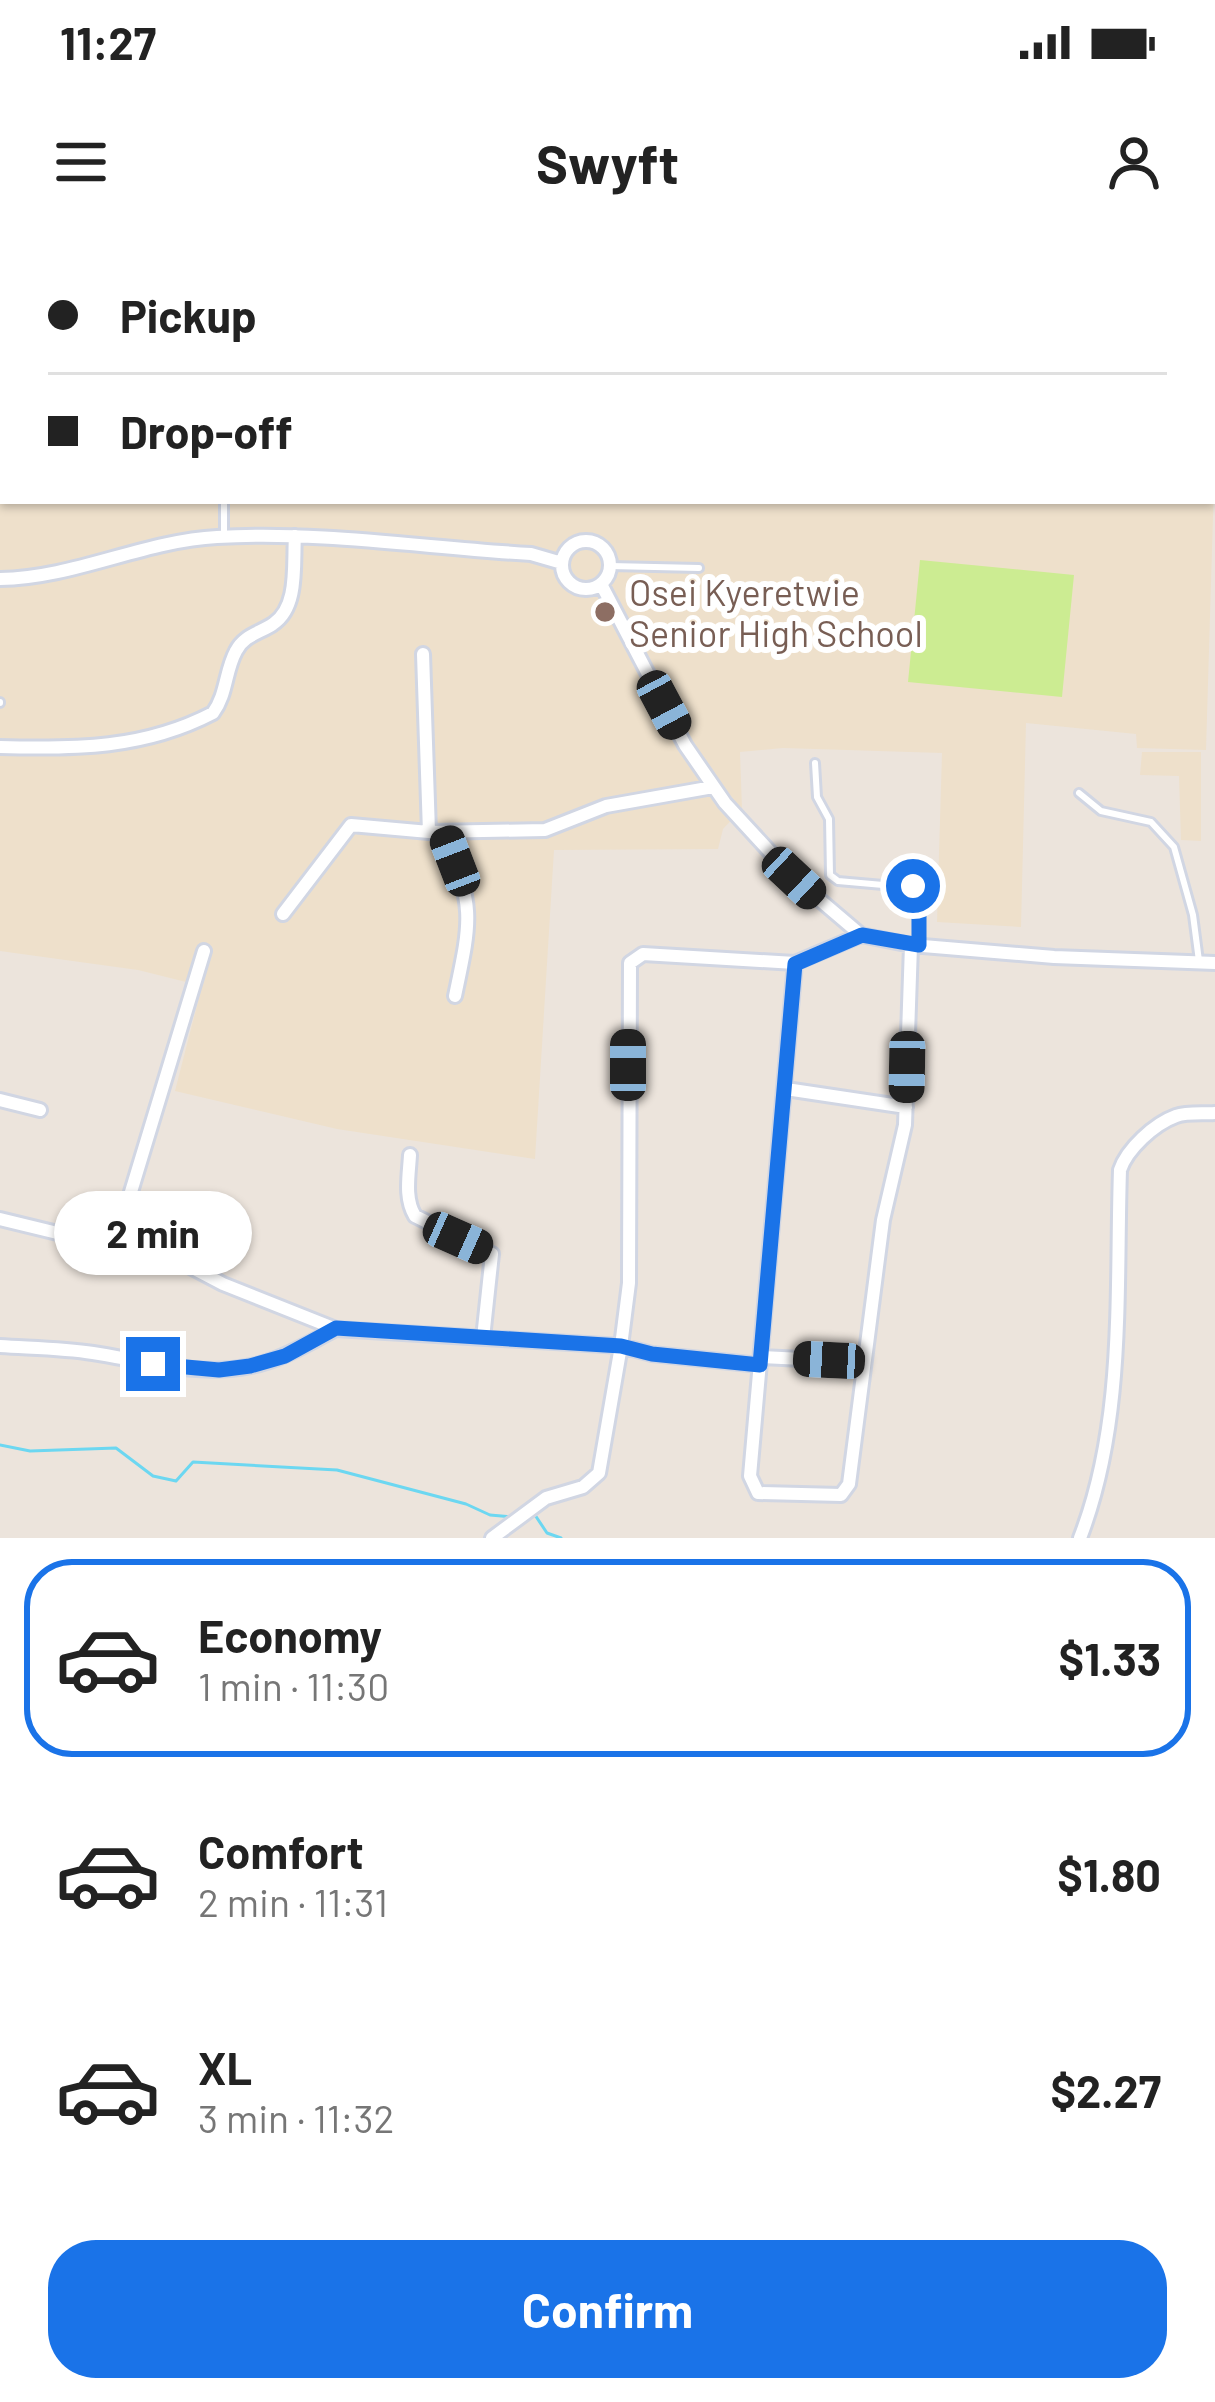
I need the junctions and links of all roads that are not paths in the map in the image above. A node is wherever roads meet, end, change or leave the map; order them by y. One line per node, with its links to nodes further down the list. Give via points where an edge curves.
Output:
1 (224, 504): 2 (lane)
2 (224, 536): 3 (street); 7 (street)
3 (295, 536): 4 (street); 10 (street, via 290,607 244,639 213,713 88,750)
4 (562, 563): 5 (street, via 585,541 603,548); 8 (street, via 575,586)
5 (610, 566): 6 (lane); 8 (street)
6 (699, 568)
7 (0, 579)
8 (601, 584): 12 (street)
9 (423, 654): 14 (street)
10 (0, 747)
11 (815, 763): 17 (lane, via 817,797 829,819 830,875 917,888)
12 (713, 787): 14 (street, via 606,806 545,830); 16 (street, via 794,878)
13 (1078, 793): 19 (lane, via 1101,811 1150,822 1174,847)
14 (437, 832): 15 (street, via 351,825); 22 (street, via 470,914)
15 (283, 914)
16 (862, 935): 17 (street); 21 (street)
17 (915, 945): 19 (street); 25 (street)
18 (204, 951): 30 (street)
19 (1199, 961): 20 (street)
20 (1215, 963)
21 (795, 964): 23 (street); 34 (street, via 643,954 630,963 629,1283)
22 (455, 996)
23 (786, 1089): 25 (street); 35 (street)
24 (0, 1100): 26 (street)
25 (906, 1108): 36 (street)
26 (40, 1110)
27 (1215, 1113): 38 (street, via 1178,1115 1120,1170 1108,1419)
28 (410, 1155): 32 (street, via 415,1216 492,1254)
29 (0, 1220): 30 (street)
30 (114, 1247): 31 (street, via 185,1264)
31 (336, 1328): 32 (street); 33 (street, via 285,1356 219,1370)
32 (483, 1338): 34 (street)
33 (0, 1346)
34 (621, 1346): 35 (street); 37 (street, via 604,1466 583,1487 546,1498)
35 (761, 1361): 36 (street); 36 (street, via 752,1486 764,1494 825,1496 847,1492)
36 (862, 1362)
37 (492, 1538)
38 (1080, 1538)

